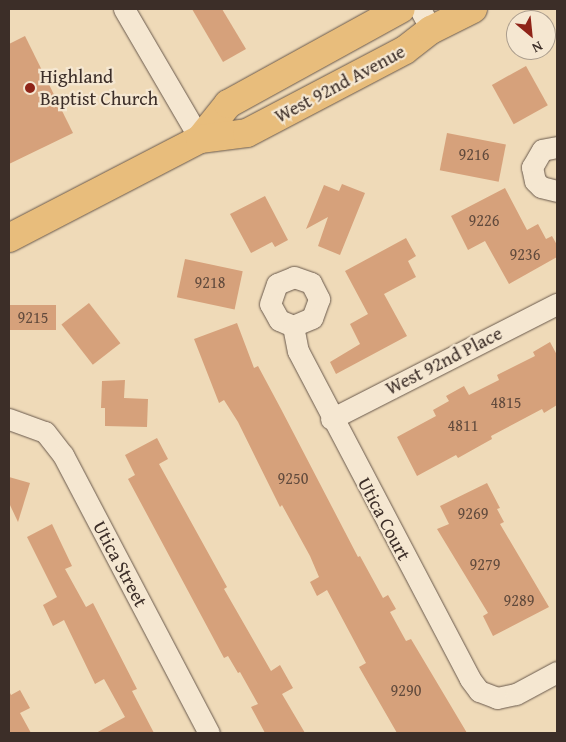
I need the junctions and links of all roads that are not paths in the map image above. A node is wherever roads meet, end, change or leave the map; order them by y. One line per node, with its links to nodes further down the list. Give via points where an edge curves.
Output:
1 (124, 9): 5 (street)
2 (401, 9): 5 (main road, West 92nd Avenue, via 228,104)
3 (473, 9): 4 (main road, West 92nd Avenue)
4 (425, 19): 5 (main road, West 92nd Avenue, via 405,50 247,134)
5 (200, 139): 8 (main road, West 92nd Avenue)
6 (557, 147): 7 (street, via 542,150 532,167 535,181 541,187)
7 (557, 191)
8 (9, 238)
9 (557, 304): 12 (street, West 92nd Place)
10 (293, 326): 12 (street, Utica Court, via 298,351)
11 (9, 419): 14 (street, Utica Street, via 45,432 63,455)
12 (331, 419): 13 (street, Utica Court, via 479,691 497,698 516,694)
13 (557, 672)
14 (209, 733)

